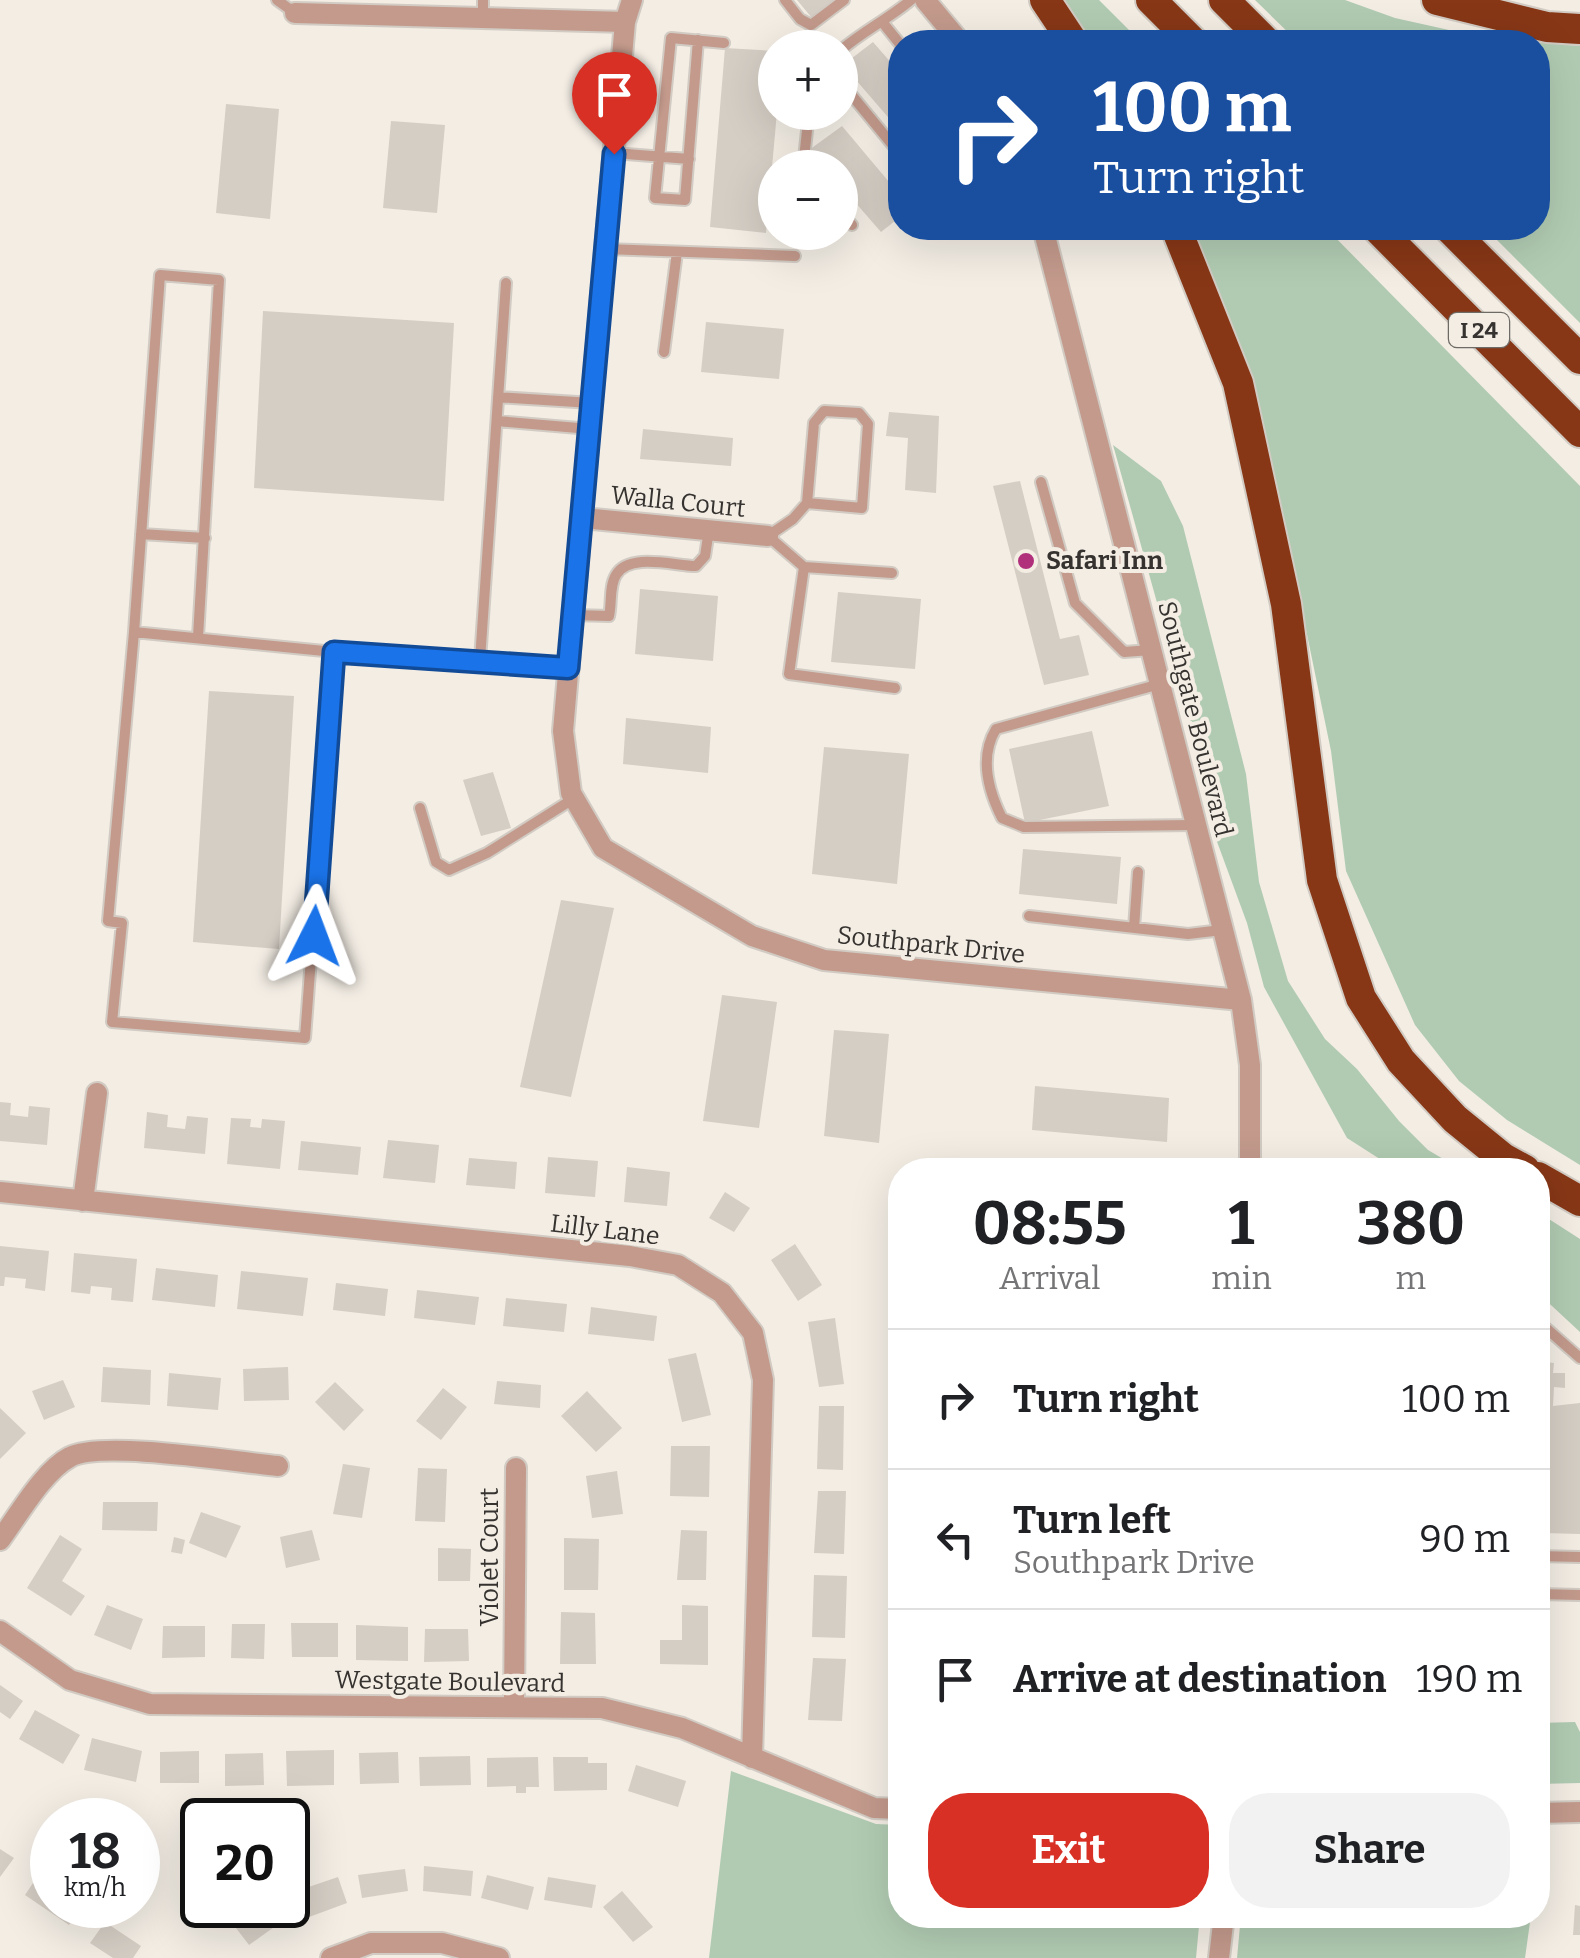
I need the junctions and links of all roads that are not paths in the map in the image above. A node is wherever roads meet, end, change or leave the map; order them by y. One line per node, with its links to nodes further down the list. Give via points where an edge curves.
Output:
1 (277, 0): 13 (lane)
2 (632, 0): 14 (street, Southpark Drive)
3 (785, 0): 4 (lane, via 811,25)
4 (844, 0)
5 (911, 0): 15 (lane)
6 (925, 0): 18 (street)
7 (1045, 0): 19 (highway)
8 (1151, 0): 20 (highway)
9 (1224, 0): 21 (highway)
10 (1438, 0): 16 (highway)
11 (426, 8): 12 (street); 13 (street)
12 (483, 9): 14 (street)
13 (295, 12)
14 (626, 22): 27 (street, Southpark Drive)
15 (884, 23): 17 (lane); 22 (lane)
16 (1580, 29)
17 (889, 30)
18 (950, 30)
19 (1065, 30)
20 (1181, 30)
21 (1254, 30)
22 (858, 36)
23 (698, 40): 24 (lane); 28 (lane, via 670,38); 29 (lane)
24 (724, 43)
25 (858, 102): 26 (lane)
26 (888, 139)
27 (614, 154): 28 (lane); 34 (street, Southpark Drive)
28 (659, 157): 29 (lane); 29 (lane, via 655,198 670,200 685,200)
29 (688, 159)
30 (1046, 240): 57 (street, Southgate Boulevard)
31 (1181, 240): 73 (highway, via 1238,383 1286,604 1322,880 1350,968 1401,1060 1454,1120)
32 (1389, 240): 44 (highway, I 24)
33 (1461, 240): 39 (highway, I 24)
34 (606, 250): 35 (lane); 41 (street, Southpark Drive)
35 (677, 252): 36 (lane); 38 (lane)
36 (795, 256)
37 (506, 283): 40 (lane)
38 (664, 352)
39 (1580, 360)
40 (498, 398): 41 (lane); 42 (lane)
41 (593, 403): 43 (street, Southpark Drive)
42 (497, 421): 43 (lane); 59 (lane)
43 (590, 429): 47 (street, Southpark Drive)
44 (1580, 432)
45 (1041, 482): 57 (lane, via 1075,603 1124,652)
46 (807, 503): 46 (lane, via 862,508 868,424 859,413 824,411 814,423); 50 (lane)
47 (583, 518): 48 (street, Walla Court); 54 (street, Southpark Drive)
48 (708, 530): 50 (street, Walla Court); 54 (lane, via 705,556 696,566 648,562 622,568 608,616)
49 (141, 534): 51 (lane); 51 (lane, via 160,275 220,280); 55 (lane)
50 (768, 536): 52 (lane)
51 (205, 538): 56 (lane)
52 (804, 567): 53 (lane); 62 (lane, via 789,674)
53 (892, 573)
54 (574, 615): 60 (street, Southpark Drive)
55 (134, 632): 56 (lane); 58 (lane, via 108,921 122,923 112,1022 305,1038)
56 (198, 637): 58 (lane)
57 (1152, 650): 61 (street, Southgate Boulevard)
58 (334, 652): 59 (lane)
59 (480, 660): 60 (lane)
60 (568, 668): 63 (street, Southpark Drive, via 562,731)
61 (1160, 684): 65 (street, Southgate Boulevard); 65 (lane, via 996,729 987,745 994,802 1002,818 1024,826)
62 (895, 688)
63 (574, 798): 64 (lane, via 449,870 436,862); 70 (street, Southpark Drive, via 602,848 752,936 824,960)
64 (420, 808)
65 (1196, 826): 69 (street, Southgate Boulevard)
66 (1138, 872): 68 (lane)
67 (1028, 916): 68 (lane)
68 (1134, 928): 69 (lane)
69 (1223, 930): 70 (street, Southgate Boulevard)
70 (1242, 1000): 72 (street, Southgate Boulevard)
71 (97, 1093): 76 (street)
72 (1250, 1158)
73 (1503, 1158)
74 (1550, 1184): 77 (highway)
75 (0, 1192): 76 (street, Lilly Lane)
76 (83, 1201): 89 (street, Lilly Lane, via 630,1256 678,1265 722,1292 752,1333 762,1380)
77 (1580, 1201)
78 (1550, 1332): 79 (lane)
79 (1580, 1358)
80 (278, 1466): 82 (street, via 118,1450 70,1456)
81 (516, 1468): 88 (street, Violet Court)
82 (0, 1540)
83 (1550, 1556): 84 (lane)
84 (1580, 1557)
85 (1550, 1594): 86 (lane)
86 (1580, 1595)
87 (0, 1631): 88 (street, Westgate Boulevard, via 70,1680 150,1704)
88 (514, 1706): 89 (street, Westgate Boulevard, via 602,1708 682,1728)
89 (752, 1758): 90 (street, Westgate Boulevard)
90 (888, 1808)
91 (1550, 1812): 92 (street)
92 (1580, 1812)
93 (1222, 1928): 96 (street)
94 (331, 1958): 95 (street, via 370,1943 442,1943)
95 (499, 1958)
96 (1219, 1958)

